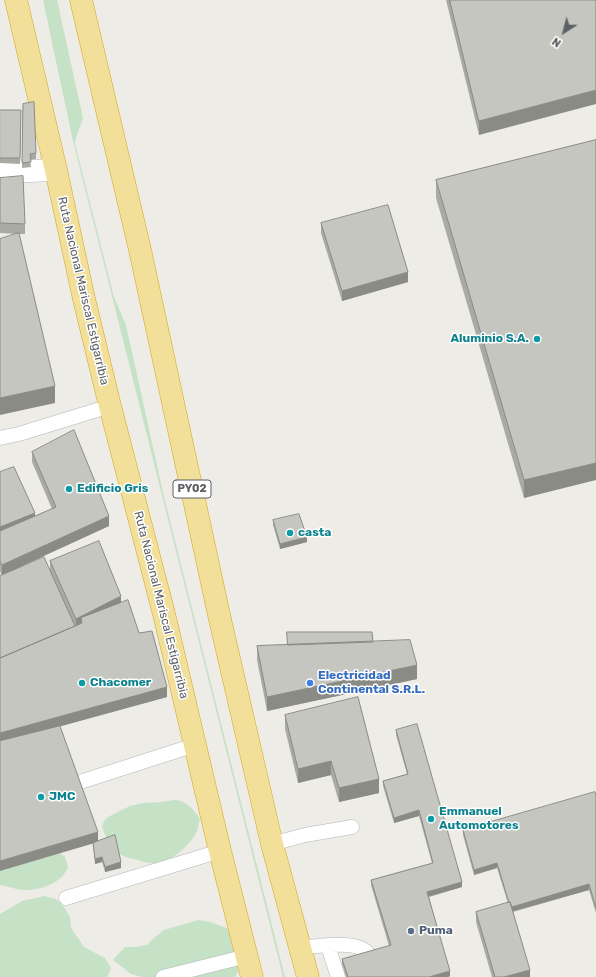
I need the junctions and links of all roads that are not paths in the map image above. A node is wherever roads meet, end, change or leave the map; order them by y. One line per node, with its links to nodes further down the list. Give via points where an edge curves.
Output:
1 (16, 0): 3 (highway, Ruta Nacional Mariscal Estigarribia)
2 (81, 0): 10 (highway, PY02, via 138,242)
3 (56, 170): 4 (street); 5 (highway, Ruta Nacional Mariscal Estigarribia)
4 (0, 172)
5 (110, 406): 6 (lane); 7 (highway, Ruta Nacional Mariscal Estigarribia, via 164,610)
6 (0, 438)
7 (195, 745): 8 (lane); 11 (highway, Ruta Nacional Mariscal Estigarribia)
8 (82, 781)
9 (352, 827): 10 (lane)
10 (272, 844): 14 (highway, PY02)
11 (220, 851): 12 (lane); 15 (highway, Ruta Nacional Mariscal Estigarribia)
12 (66, 898)
13 (328, 946): 14 (lane); 19 (lane); 20 (lane, via 346,944 367,952)
14 (300, 948): 18 (highway, PY02)
15 (247, 956): 16 (lane); 17 (highway, Ruta Nacional Mariscal Estigarribia)
16 (163, 977)
17 (252, 977)
18 (308, 977)
19 (338, 977)
20 (378, 977)

